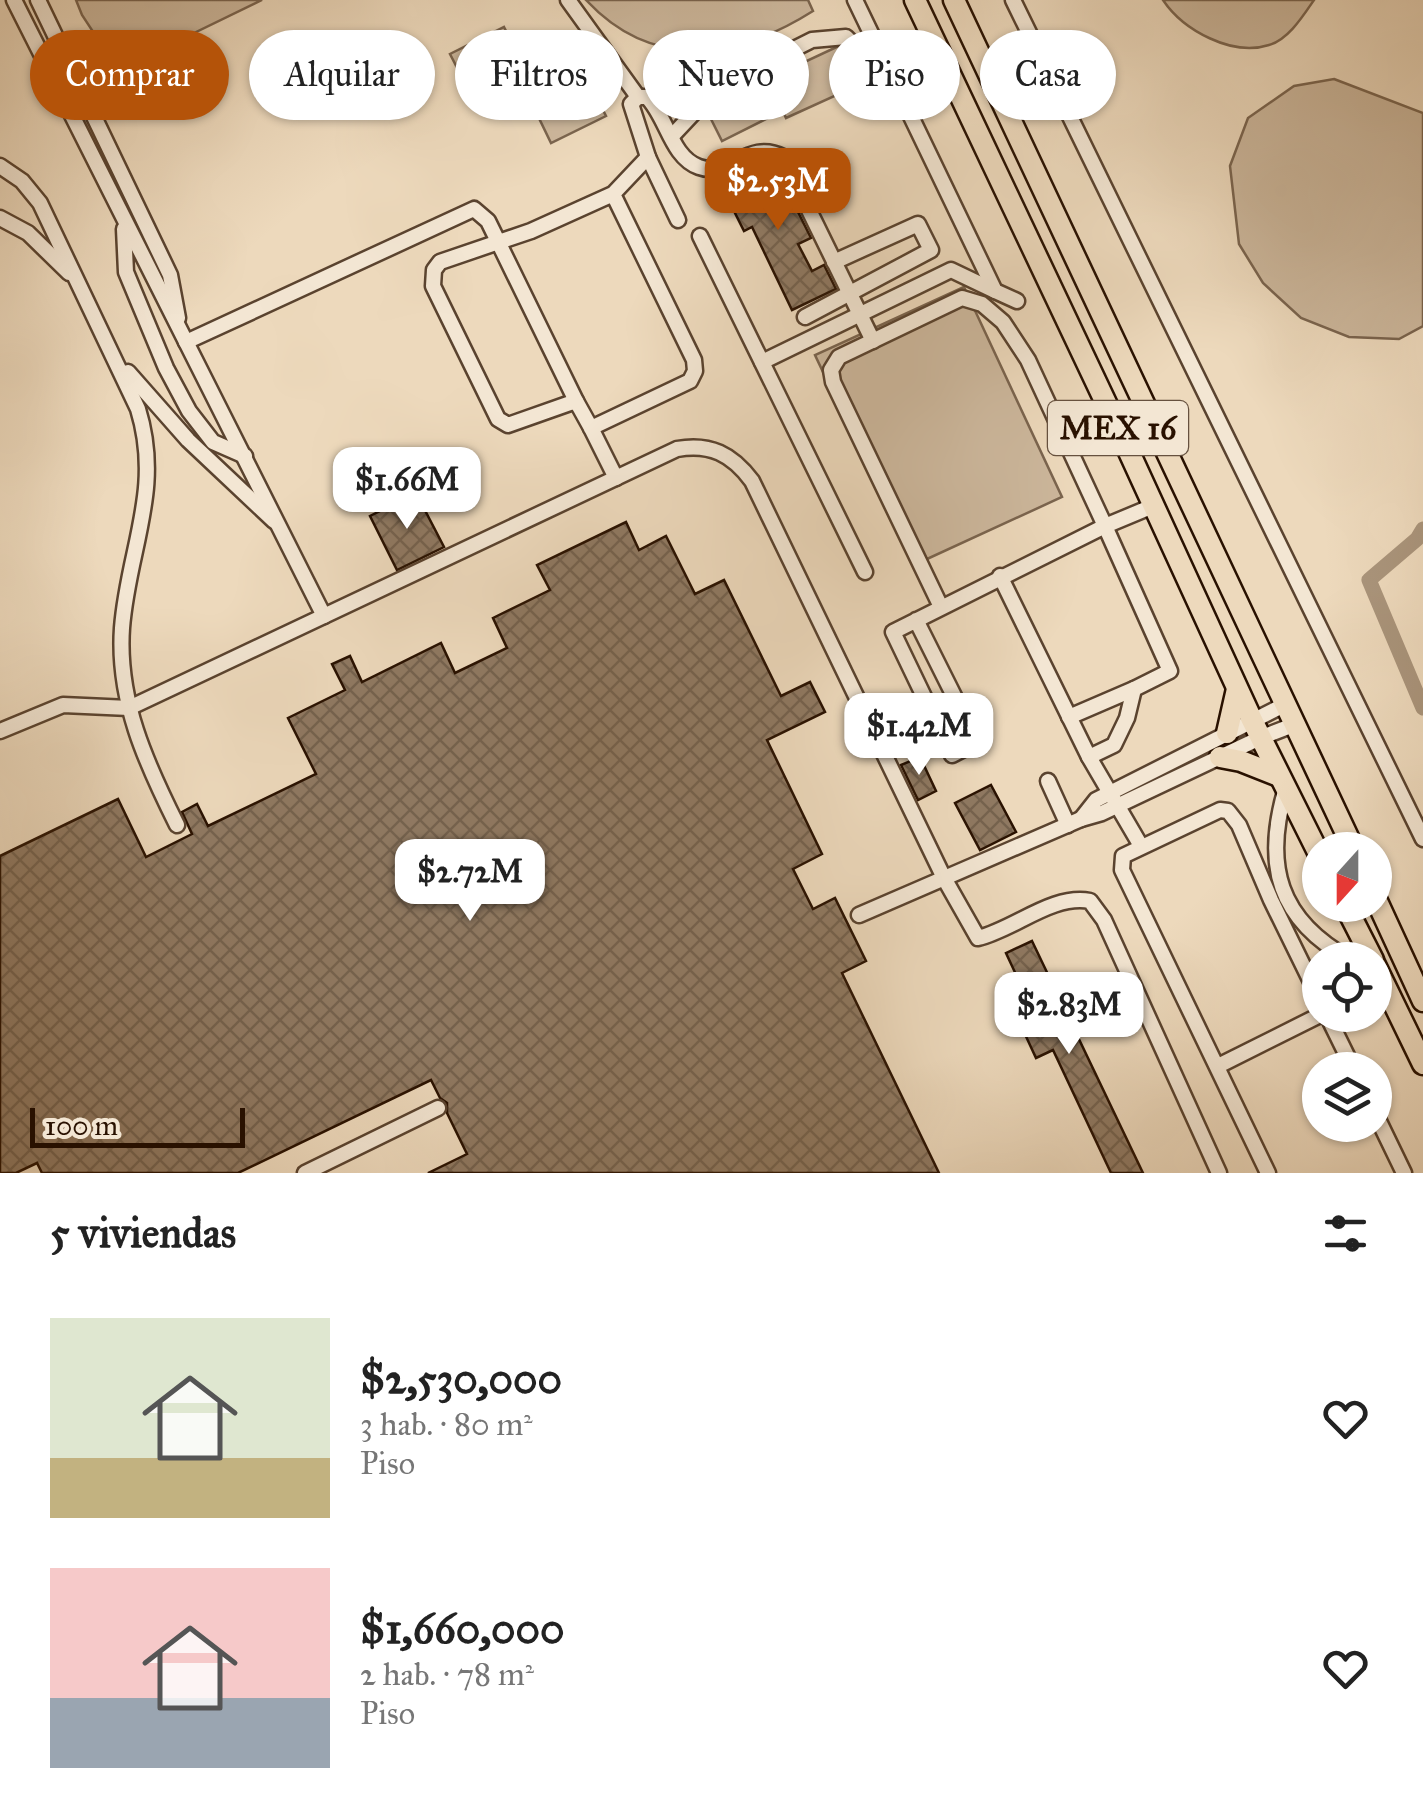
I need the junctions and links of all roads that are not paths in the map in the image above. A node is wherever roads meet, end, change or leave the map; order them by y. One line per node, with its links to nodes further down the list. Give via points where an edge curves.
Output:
1 (14, 0): 18 (lane)
2 (38, 0): 28 (lane, via 170,275)
3 (568, 0): 10 (lane)
4 (856, 0): 8 (lane)
5 (915, 0): 36 (highway, MEX 16)
6 (954, 0): 46 (highway, MEX 16)
7 (1013, 0): 62 (lane)
8 (870, 30)
9 (829, 38): 12 (lane, via 812,40 718,86)
10 (638, 96): 12 (lane, via 659,110); 13 (lane, via 630,104)
11 (914, 120): 23 (lane)
12 (672, 136): 21 (lane, via 680,154 706,169 753,152 783,157)
13 (648, 157): 15 (lane); 17 (lane)
14 (0, 166): 22 (lane, via 32,192)
15 (613, 194): 20 (lane); 33 (lane, via 695,372 690,381)
16 (1, 219): 22 (lane, via 28,233)
17 (678, 220)
18 (123, 224): 28 (lane); 34 (lane, via 126,272 166,368 213,442)
19 (700, 236): 31 (lane)
20 (498, 243): 28 (lane, via 474,210); 32 (lane); 32 (lane, via 440,262 434,270 434,286 498,419 508,425)
21 (834, 262): 24 (lane); 24 (lane, via 918,224 931,250)
22 (73, 277): 30 (lane)
23 (994, 291): 25 (lane); 26 (lane, via 951,270)
24 (849, 292): 26 (lane); 27 (lane)
25 (1018, 302)
26 (859, 314): 29 (lane); 31 (lane)
27 (804, 317)
28 (183, 335): 34 (lane)
29 (873, 341): 37 (lane, via 962,298 982,304 1028,360); 41 (lane, via 839,357 830,370 833,382)
30 (112, 352): 38 (lane, via 146,397); 47 (lane, via 148,439 142,522 122,629)
31 (762, 362): 39 (lane)
32 (576, 400): 33 (lane)
33 (591, 428): 35 (lane)
34 (245, 456): 38 (lane)
35 (616, 478): 42 (lane); 64 (lane, via 696,445 712,447 742,468)
36 (1154, 506): 37 (lane); 45 (highway, MEX 16)
37 (1104, 526): 40 (lane); 44 (lane, via 1170,671)
38 (282, 528): 42 (lane)
39 (865, 572)
40 (1000, 576): 41 (lane); 48 (lane)
41 (940, 607): 43 (lane)
42 (324, 616): 47 (lane)
43 (916, 620): 43 (lane, via 893,632 952,756 977,742)
44 (1134, 689): 48 (lane); 53 (lane, via 1114,746)
45 (1237, 689): 50 (highway, MEX 16); 52 (highway)
46 (1286, 704): 49 (highway, MEX 16); 50 (lane)
47 (129, 708): 51 (lane, via 63,705); 59 (lane)
48 (1069, 717): 53 (lane)
49 (1296, 724): 50 (lane); 61 (highway, MEX 16)
50 (1256, 729): 52 (lane); 54 (lane); 56 (highway, MEX 16)
51 (0, 731)
52 (1226, 733): 57 (lane)
53 (1089, 757): 57 (lane)
54 (1220, 757): 56 (highway); 57 (lane)
55 (1048, 781): 58 (lane)
56 (1282, 782): 60 (highway, MEX 16); 67 (lane, via 1275,870 1304,928)
57 (1114, 799): 58 (lane); 63 (lane)
58 (1074, 822): 64 (lane)
59 (177, 825)
60 (1308, 832)
61 (1346, 832)
62 (1423, 839)
63 (1141, 846): 68 (lane, via 1220,810 1233,816); 75 (lane, via 1123,856 1122,870)
64 (944, 878): 65 (lane); 79 (lane, via 978,938 1072,897 1090,901)
65 (859, 915)
66 (1386, 922): 69 (highway)
67 (1319, 942)
68 (1302, 962)
69 (1409, 973): 70 (lane); 71 (highway)
70 (1392, 974)
71 (1423, 1001)
72 (1392, 1003): 74 (highway)
73 (1302, 1026): 75 (lane)
74 (1423, 1064)
75 (1218, 1066): 80 (lane)
76 (438, 1108): 78 (lane)
77 (1389, 1142): 81 (lane)
78 (305, 1173)
79 (1219, 1173)
80 (1268, 1173)
81 (1404, 1173)

